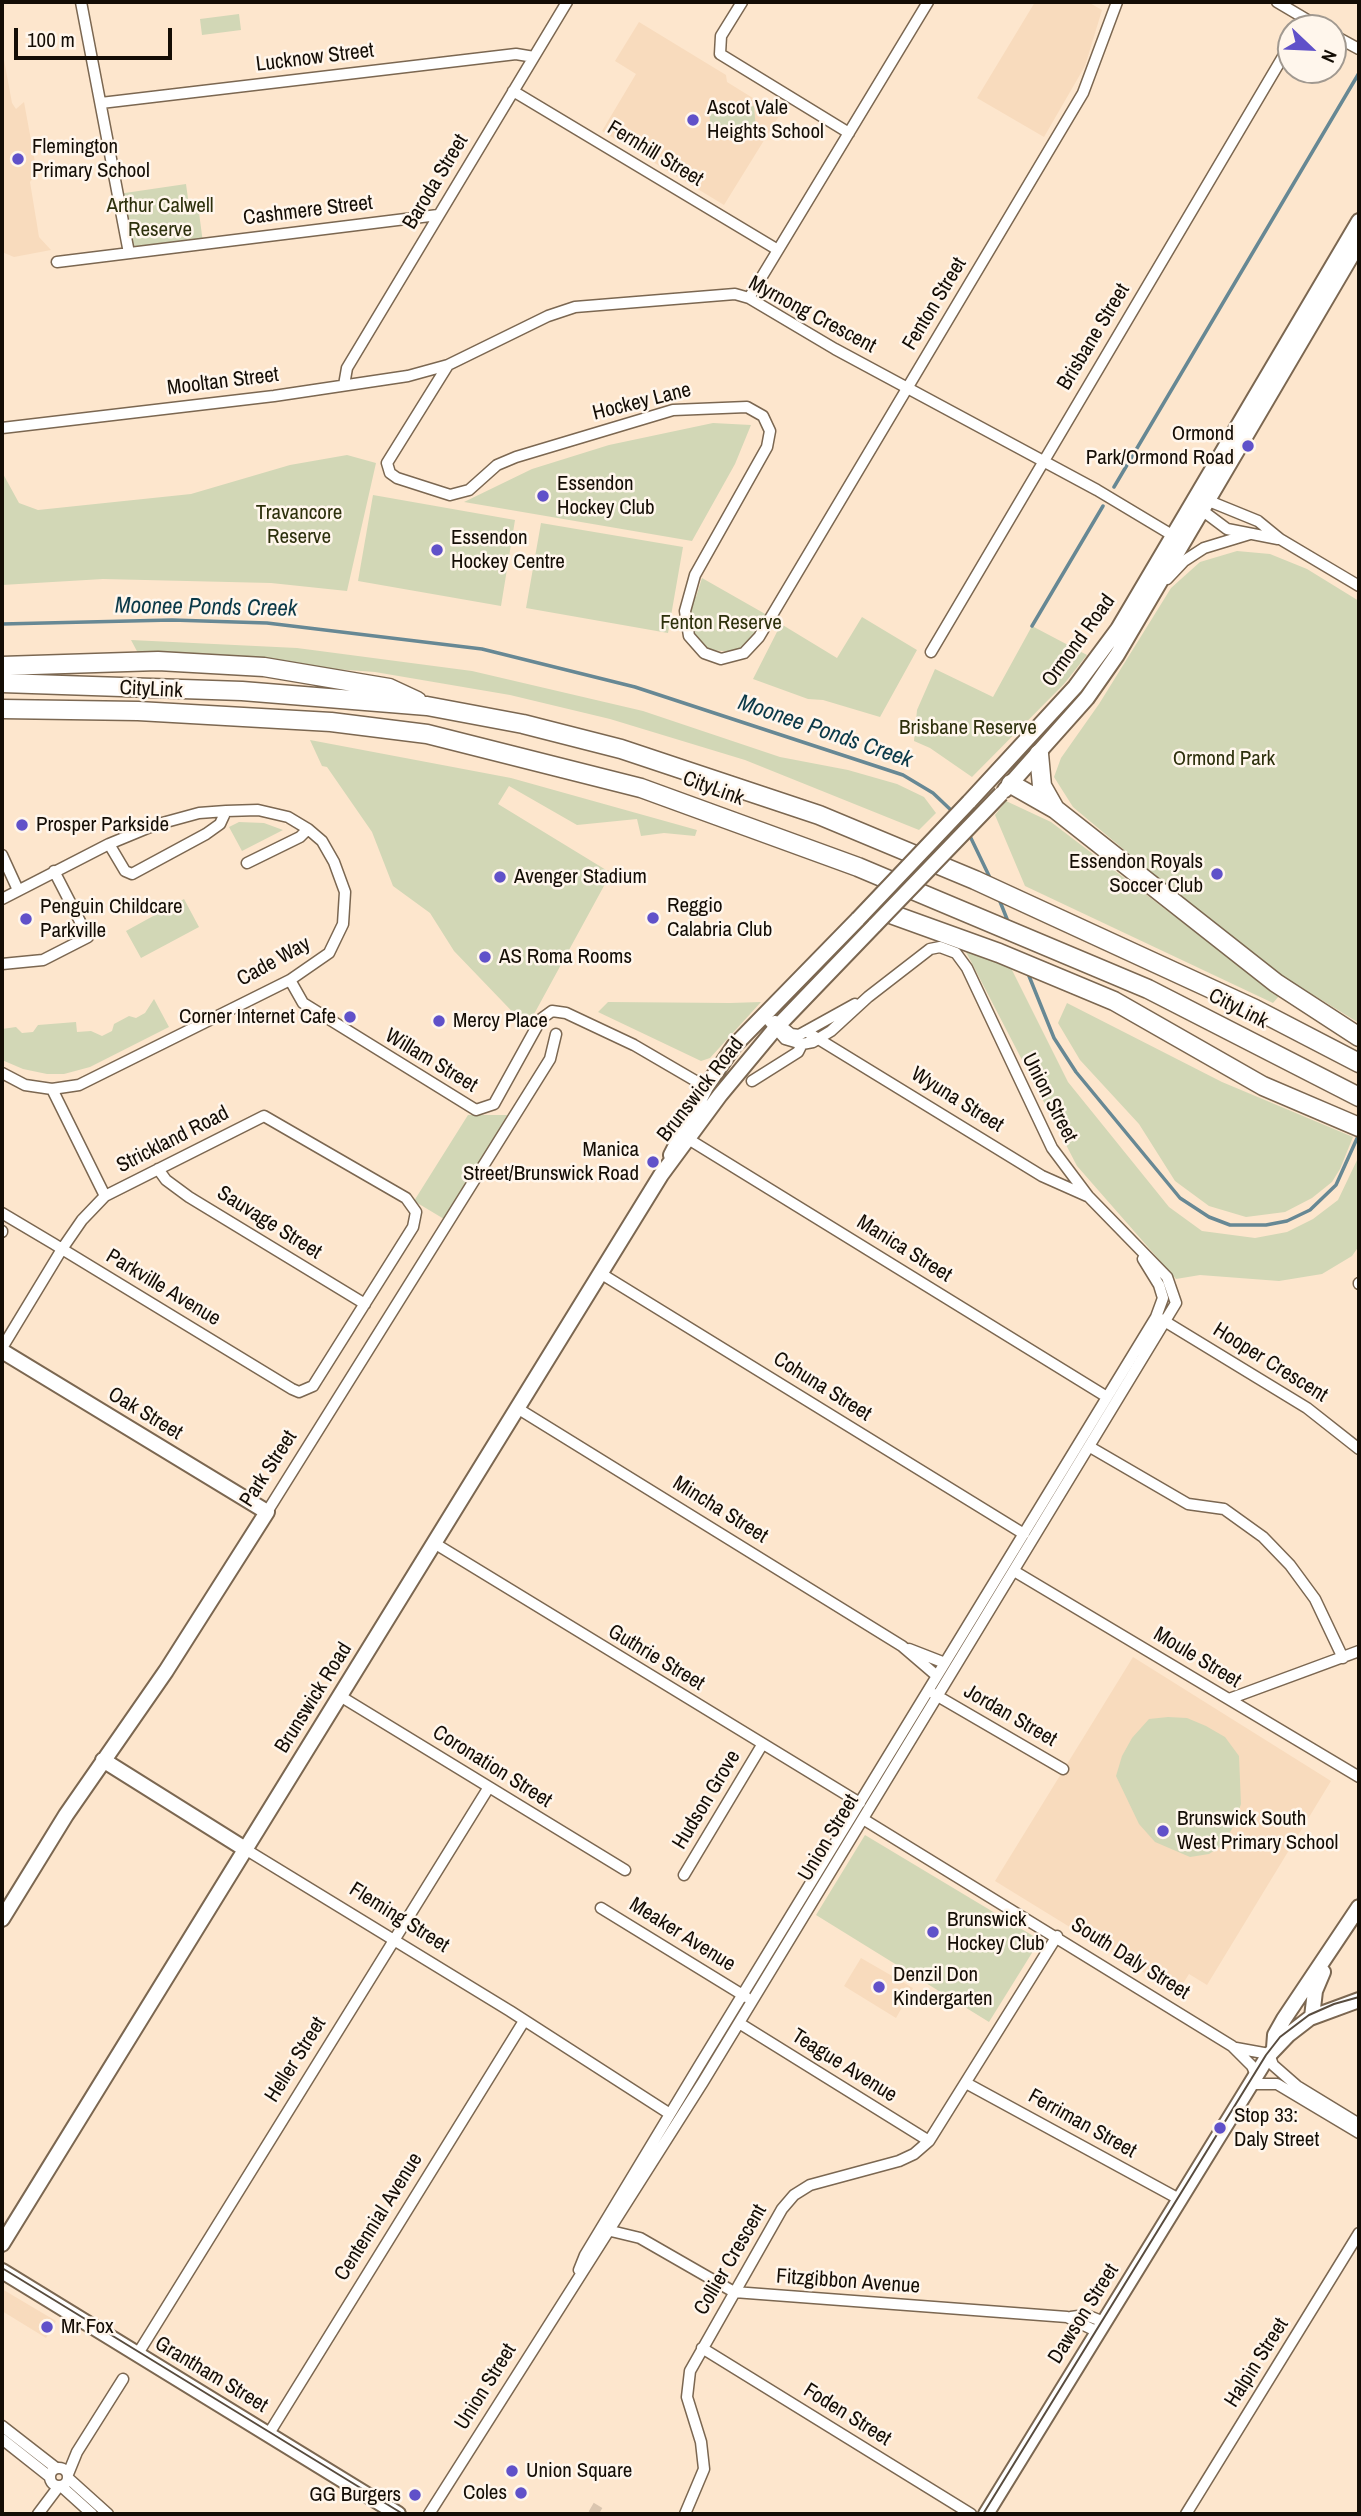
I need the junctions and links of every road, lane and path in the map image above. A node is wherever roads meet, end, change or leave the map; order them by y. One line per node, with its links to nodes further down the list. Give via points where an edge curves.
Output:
1 (81, 2): 11 (street)
2 (567, 2): 8 (street, Baroda Street)
3 (742, 2): 12 (street, via 721,36 719,49 724,58)
4 (928, 2): 12 (street)
5 (1117, 2): 22 (street, Fenton Street, via 1083,93)
6 (1277, 2): 7 (street)
7 (1292, 14)
8 (534, 57): 10 (street, Baroda Street); 11 (street, Lucknow Street, via 516,54)
9 (1277, 67): 24 (street, Brisbane Street)
10 (513, 91): 13 (street, Baroda Street); 16 (street, Fernhill Street)
11 (101, 103): 17 (street)
12 (849, 133): 16 (street)
13 (439, 215): 17 (street, Cashmere Street); 21 (street, Baroda Street, via 347,368)
14 (1359, 221): 25 (main road, Ormond Road)
15 (1359, 243): 25 (main road, Ormond Road)
16 (778, 250): 19 (street)
17 (129, 253): 18 (street, Cashmere Street)
18 (57, 262)
19 (749, 298): 20 (street, Myrnong Crescent, via 712,294 575,307); 22 (street, Myrnong Crescent)
20 (448, 365): 21 (street, Mooltan Street); 31 (street, Hockey Lane, via 387,463 393,476 457,495 505,461 673,410 753,408 769,426 767,447 695,575 685,621 697,648 721,659 752,648)
21 (344, 385): 23 (street, Mooltan Street)
22 (908, 388): 24 (street, Myrnong Crescent); 31 (street, Fenton Street)
23 (2, 428)
24 (1043, 461): 27 (street, Myrnong Crescent); 32 (street, Brisbane Street)
25 (1203, 502): 26 (street, via 1227,529); 27 (main road, Ormond Road); 28 (street, via 1258,521)
26 (1251, 534): 28 (street); 30 (street, via 1224,540 1184,561)
27 (1178, 539): 30 (main road, Ormond Road); 38 (main road, Ormond Road, via 1102,653)
28 (1280, 539): 29 (street)
29 (1359, 586)
30 (1150, 599): 37 (main road, Ormond Road, via 1087,698)
31 (771, 618)
32 (931, 652)
33 (2, 666): 35 (highway, via 158,661 264,667 389,688)
34 (2, 683): 35 (highway, CityLink, via 242,691)
35 (427, 706): 64 (highway, CityLink, via 547,730 674,765 819,815 1026,901)
36 (2, 709): 69 (highway, CityLink, via 331,722 427,734 653,792 812,849 1148,989)
37 (1039, 754): 39 (main road, Ormond Road); 40 (highway, via 1042,786)
38 (991, 779): 39 (main road); 48 (main road, Ormond Road, bridge)
39 (1006, 789): 40 (highway); 48 (main road, Ormond Road, bridge)
40 (1055, 809): 61 (highway, via 1276,983)
41 (226, 811): 42 (street, Cade Way, via 258,810 288,817); 43 (street, Cade Way, via 155,825); 43 (street, via 220,824 206,834 132,874 125,871)
42 (308, 829): 45 (street); 54 (street, Cade Way, via 328,851 345,891 343,924 329,953)
43 (109, 844): 46 (street, Cade Way)
44 (2, 855): 47 (street)
45 (247, 863)
46 (54, 871): 47 (street, Cade Way); 53 (street, via 88,937 43,960)
47 (18, 890): 49 (street, Cade Way)
48 (898, 890): 50 (main road, Ormond Road, bridge); 51 (highway); 56 (main road, Ormond Road, bridge, via 858,919)
49 (2, 899)
50 (882, 919): 51 (highway); 58 (main road, Ormond Road)
51 (924, 924): 71 (highway, via 1125,1007 1264,1086)
52 (951, 950): 55 (street, Brunswick Road, via 930,949); 75 (street, Union Street, via 967,968 1042,1131)
53 (2, 964)
54 (290, 980): 67 (street, Willam Street, via 303,1003 476,1110 494,1104 545,1014 566,1013); 68 (street, Cade Way, via 79,1085)
55 (868, 997): 59 (street, Brunswick Road); 62 (street, Brunswick Road)
56 (763, 1014): 57 (main road, Ormond Road); 58 (street, Brunswick Road)
57 (752, 1025): 67 (main road, Brunswick Road)
58 (777, 1027): 59 (street, via 795,1035); 63 (street, Brunswick Road, via 791,1043); 70 (main road, Brunswick Road)
59 (807, 1032): 62 (street, Wyuna Street)
60 (556, 1034): 89 (street, Park Street, via 550,1059)
61 (1359, 1037)
62 (821, 1038): 63 (street, Brunswick Road); 75 (street, Wyuna Street, via 1042,1176)
63 (802, 1044): 66 (street, Brunswick Road, via 798,1052)
64 (1357, 1061)
65 (2, 1073): 68 (street, Cade Way)
66 (752, 1081)
67 (706, 1087): 70 (main road); 72 (main road, Brunswick Road)
68 (52, 1089): 74 (street)
69 (1352, 1093)
70 (720, 1096): 72 (main road, Brunswick Road)
71 (1359, 1127)
72 (685, 1137): 79 (main road, Brunswick Road); 84 (street, Manica Street)
73 (158, 1170): 74 (street, Strickland Road); 80 (street, Sauvage Street, via 190,1197); 80 (street, Strickland Road, via 264,1116 405,1198 414,1209 413,1227)
74 (105, 1196): 77 (street, Strickland Road)
75 (1088, 1196): 78 (street, Union Street)
76 (2, 1213): 77 (street, Parkville Avenue)
77 (62, 1249): 80 (street, Parkville Avenue, via 292,1389 305,1392); 83 (street, Strickland Road)
78 (1136, 1249): 81 (street, Union Street, via 1159,1285 1163,1304); 82 (street, Union Street, via 1170,1282 1176,1303)
79 (600, 1273): 85 (main road, Brunswick Road); 90 (street, Cohuna Street)
80 (365, 1304)
81 (1156, 1317): 82 (street, Hooper Crescent); 84 (street, Union Street)
82 (1166, 1322): 86 (street, Union Street); 87 (street, Hooper Crescent, via 1307,1408)
83 (2, 1349): 89 (main road, Oak Street)
84 (1107, 1397): 88 (street, Union Street)
85 (517, 1408): 91 (main road, Brunswick Road); 93 (street, Mincha Street)
86 (1090, 1447): 88 (street, Union Street); 95 (street, via 1177,1499 1224,1509 1263,1538 1315,1599)
87 (1359, 1449)
88 (1065, 1477): 90 (street, Union Street); 92 (street, Union Street)
89 (267, 1512): 103 (main road, Park Street)
90 (1024, 1534): 96 (street, Union Street)
91 (434, 1543): 99 (main road, Brunswick Road); 102 (street, Guthrie Street)
92 (1014, 1571): 100 (street, Union Street); 101 (street, Moule Street)
93 (902, 1646): 96 (street, Mincha Street); 97 (street, Mincha Street)
94 (1359, 1651): 95 (street)
95 (1343, 1658): 101 (street)
96 (945, 1662): 97 (street, Union Street)
97 (937, 1676): 98 (street, Union Street)
98 (928, 1691): 100 (street); 107 (street, Union Street)
99 (340, 1696): 106 (street, Coronation Street); 109 (main road, Brunswick Road)
100 (938, 1696): 104 (street, Jordan Street); 108 (street, Union Street)
101 (1229, 1699): 105 (street, Moule Street)
102 (762, 1745): 107 (street, Guthrie Street); 111 (street, Hudson Grove)
103 (103, 1760): 109 (main road, Fleming Street); 114 (main road, Park Street)
104 (1063, 1769)
105 (1359, 1777)
106 (489, 1787): 110 (street, Coronation Street); 116 (street, Heller Street)
107 (860, 1802): 118 (street, Union Street)
108 (863, 1819): 115 (street, South Daly Street); 120 (street, Union Street)
109 (245, 1849): 116 (street, Fleming Street); 137 (main road, Brunswick Road)
110 (625, 1870)
111 (684, 1875)
112 (1359, 1907): 117 (main road)
113 (601, 1908): 118 (street, Meaker Avenue)
114 (2, 1919)
115 (1057, 1936): 124 (street, South Daly Street); 127 (street, Collier Crescent)
116 (394, 1940): 122 (street, Fleming Street); 143 (street, Heller Street)
117 (1337, 1943): 121 (main road, via 1315,1991); 125 (main road, via 1284,2019)
118 (743, 1995): 120 (street); 128 (street, Union Street)
119 (1359, 2000): 121 (main road)
120 (753, 2001): 123 (street, Union Street)
121 (1312, 2017): 125 (main road)
122 (524, 2021): 128 (street, Fleming Street); 146 (street, Centennial Avenue)
123 (739, 2023): 131 (street, Teague Avenue); 133 (street, Union Street)
124 (1232, 2046): 125 (street, South Daly Street); 126 (street, South Daly Street, via 1252,2066)
125 (1272, 2051): 126 (main road); 129 (street, via 1273,2065 1297,2086)
126 (1253, 2079): 130 (street, via 1277,2084); 132 (main road, Dawson Street)
127 (966, 2083): 131 (street, Collier Crescent); 132 (street, Ferriman Street)
128 (670, 2114): 139 (street, Union Street, via 585,2255)
129 (1359, 2124)
130 (1359, 2133)
131 (929, 2141): 140 (street, Collier Crescent, via 899,2161 810,2185 794,2195)
132 (1179, 2199): 141 (main road, Dawson Street)
133 (618, 2219): 134 (street, Union Street); 136 (street, Fitzgibbon Avenue)
134 (611, 2231): 136 (street, Fitzgibbon Avenue); 139 (street, Union Street)
135 (1359, 2232): 157 (street, Halpin Street)
136 (640, 2238): 140 (street, Fitzgibbon Avenue)
137 (2, 2244)
138 (2, 2271): 143 (main road, Grantham Street)
139 (575, 2280): 153 (street, Union Street)
140 (734, 2292): 141 (street, Fitzgibbon Avenue, via 1067,2318); 142 (street, Collier Crescent)
141 (1101, 2327): 156 (main road, Dawson Street)
142 (702, 2348): 154 (street, Collier Crescent, via 690,2371 687,2397 704,2469); 155 (street, Foden Street)
143 (137, 2355): 146 (main road, Grantham Street)
144 (123, 2379): 148 (street)
145 (2, 2426): 148 (street)
146 (268, 2435): 152 (main road, Grantham Street)
147 (2, 2439): 148 (street)
148 (59, 2477): 149 (street); 150 (street); 151 (street)
149 (38, 2514)
150 (92, 2514)
151 (108, 2514)
152 (398, 2514)
153 (429, 2514)
154 (685, 2514)
155 (971, 2514)
156 (986, 2514)
157 (1186, 2514)

